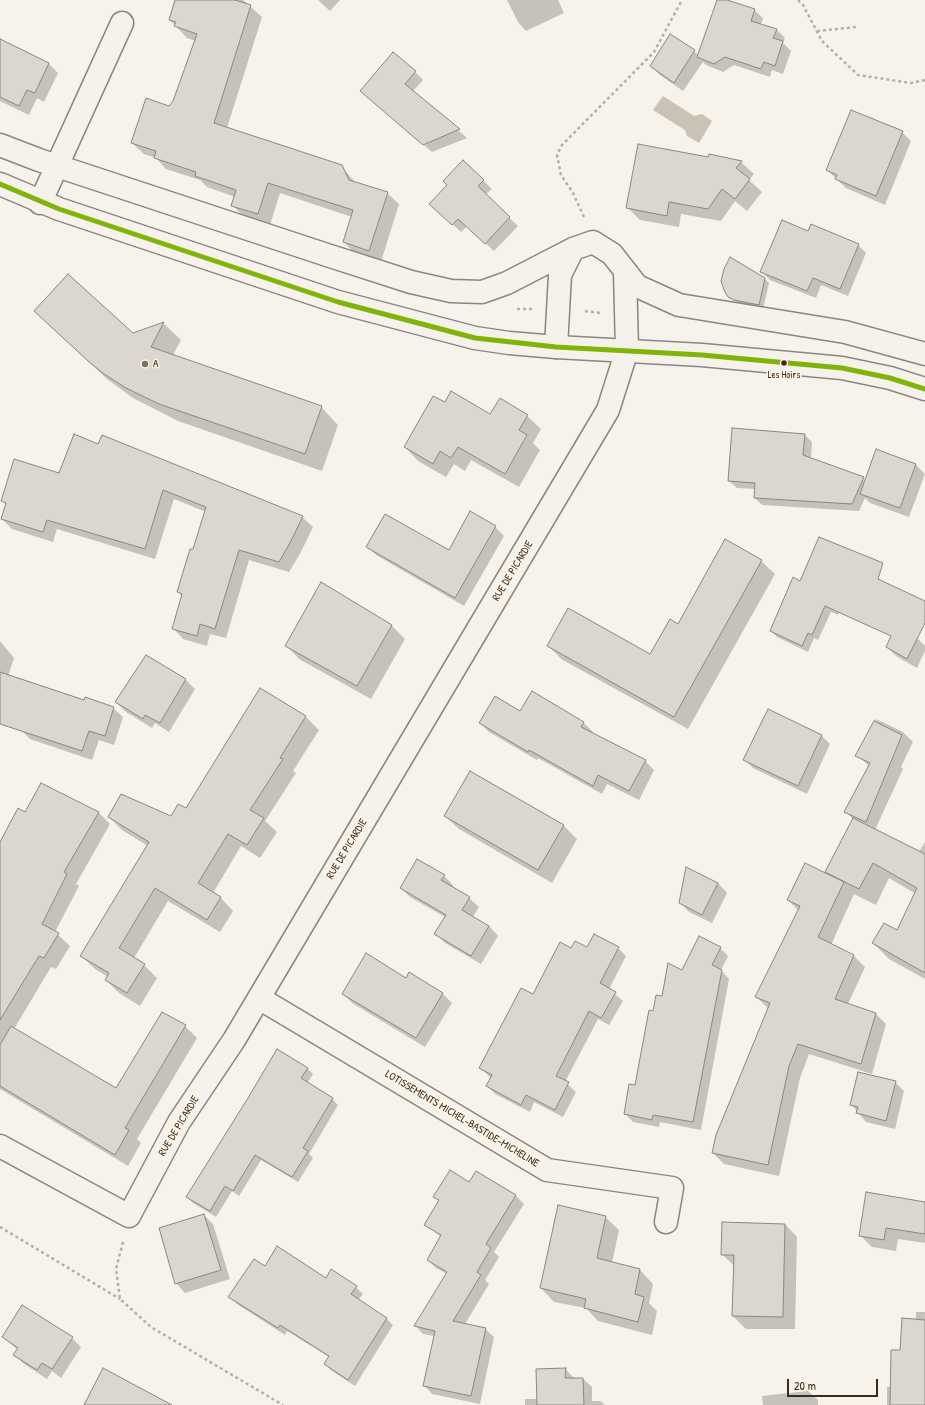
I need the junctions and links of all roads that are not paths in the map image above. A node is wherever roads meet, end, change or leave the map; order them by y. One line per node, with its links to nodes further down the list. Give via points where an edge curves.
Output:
1 (122, 23): 3 (street)
2 (0, 145): 3 (street)
3 (56, 166): 5 (street); 6 (street, via 404,280 451,291 482,292 507,283)
4 (0, 184): 5 (street)
5 (40, 203): 8 (street, via 338,302 476,338)
6 (573, 249): 7 (street, via 594,242 612,254); 8 (street, via 560,275)
7 (625, 272): 9 (street, RUE DE PICARDIE); 10 (street, via 637,286 679,305 845,332)
8 (556, 347): 9 (street)
9 (627, 350): 11 (street, via 842,368 890,378); 12 (street, RUE DE PICARDIE, via 608,410)
10 (925, 354)
11 (925, 389)
12 (259, 998): 13 (street, RUE DE PICARDIE, via 179,1122 129,1216); 14 (street, LOTISSEMENTS MICHEL-BASTIDE-MICHELINE, via 547,1170 672,1188)
13 (0, 1146)
14 (666, 1222)

